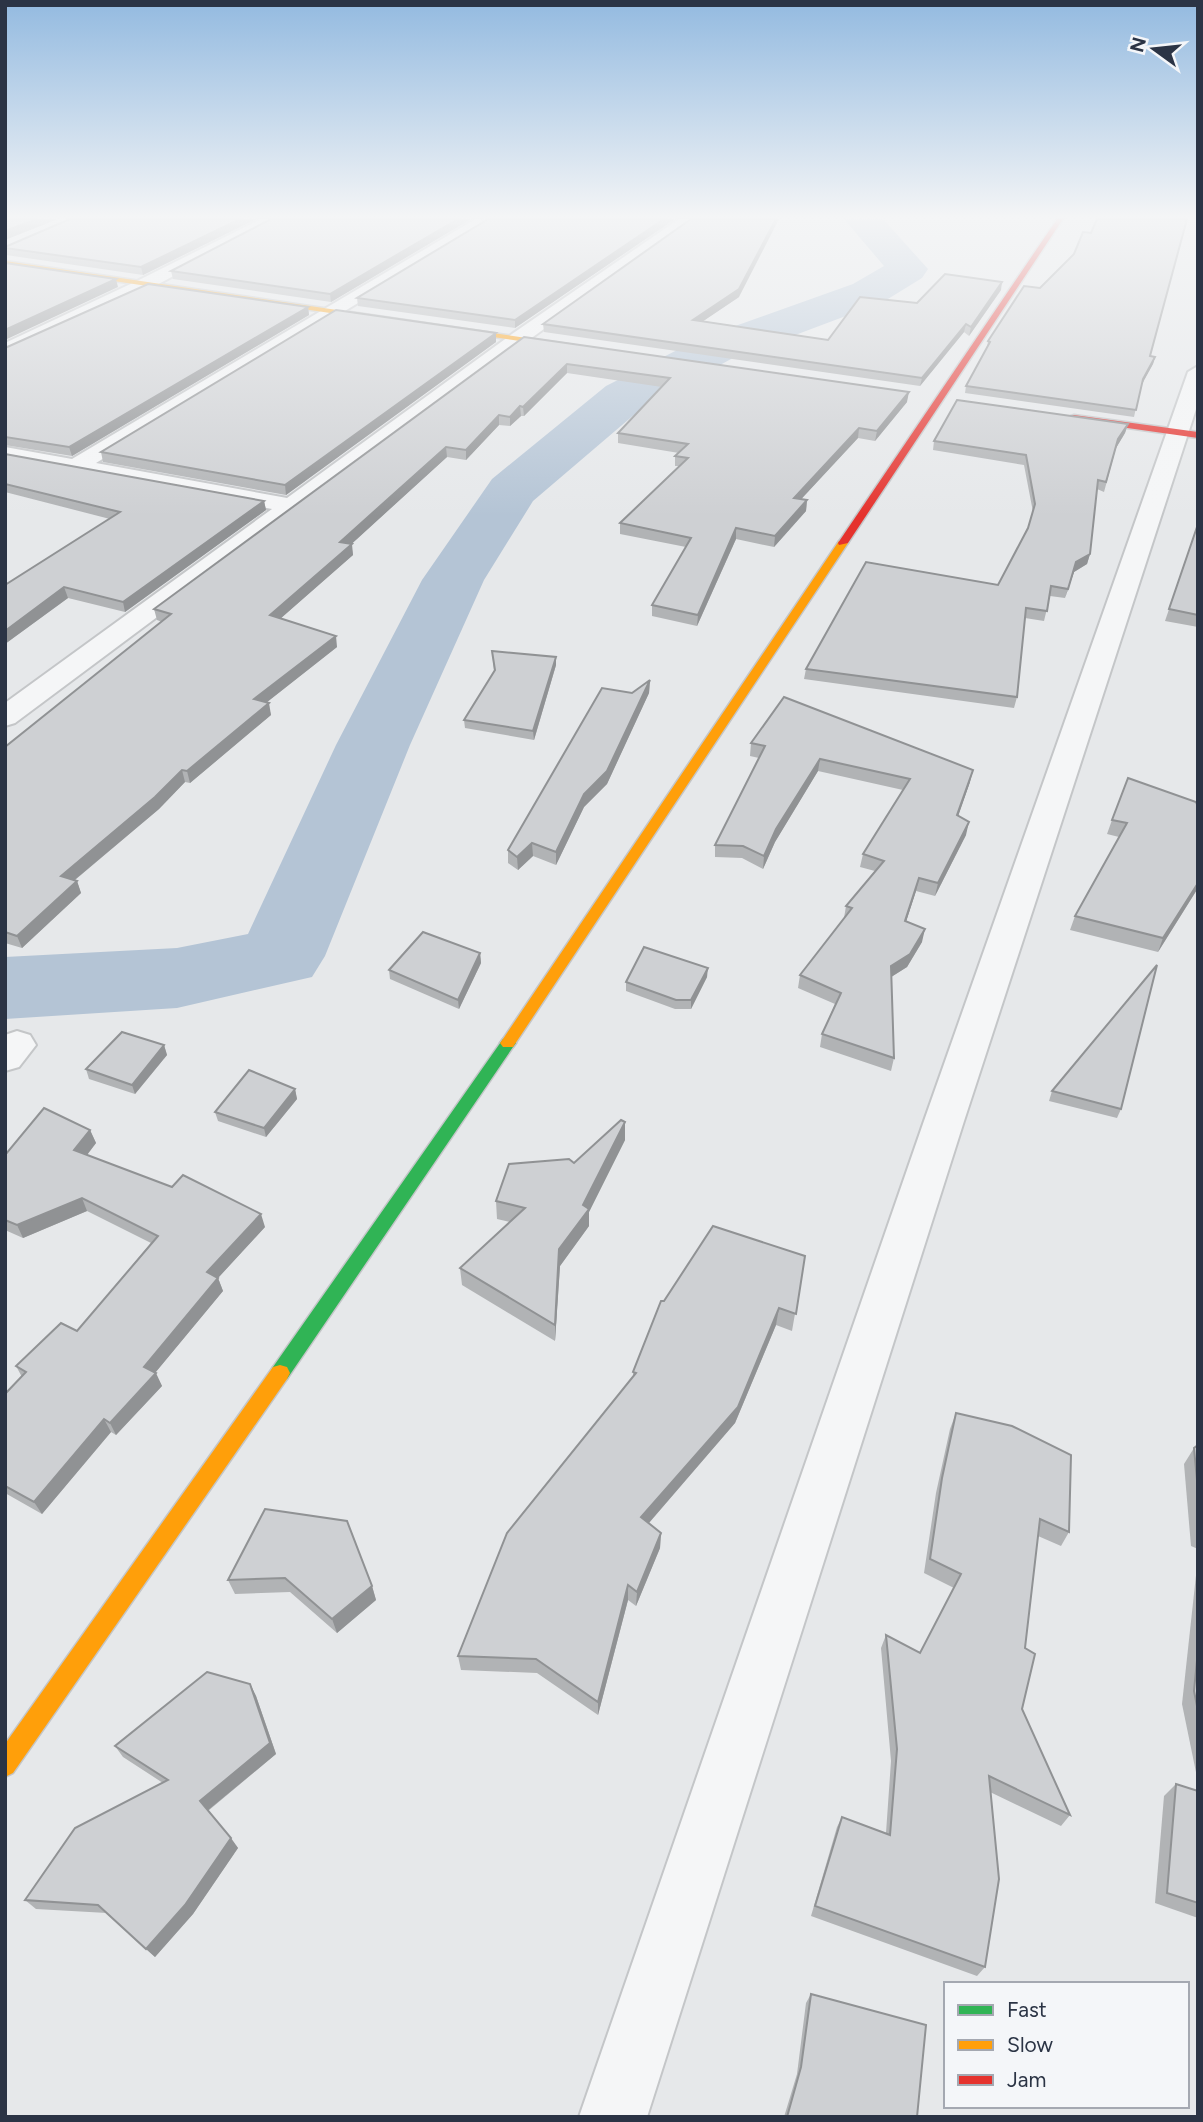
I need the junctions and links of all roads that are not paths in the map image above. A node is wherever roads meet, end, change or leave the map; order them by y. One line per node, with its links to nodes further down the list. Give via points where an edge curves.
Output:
1 (73, 318): 7 (street)
2 (324, 318): 15 (street)
3 (389, 318): 6 (street)
4 (547, 318): 6 (street)
5 (988, 318): 10 (street)
6 (519, 338): 8 (street); 16 (street)
7 (5, 350)
8 (592, 350)
9 (1198, 372): 13 (street)
10 (930, 397): 11 (street); 18 (street, via 423,1170)
11 (964, 402)
12 (1057, 415): 13 (street)
13 (1188, 434): 19 (street, via 944,1121)
14 (5, 453): 15 (street)
15 (76, 466): 16 (street)
16 (292, 506): 17 (street)
17 (5, 717)
18 (5, 1765)
19 (613, 2117)

